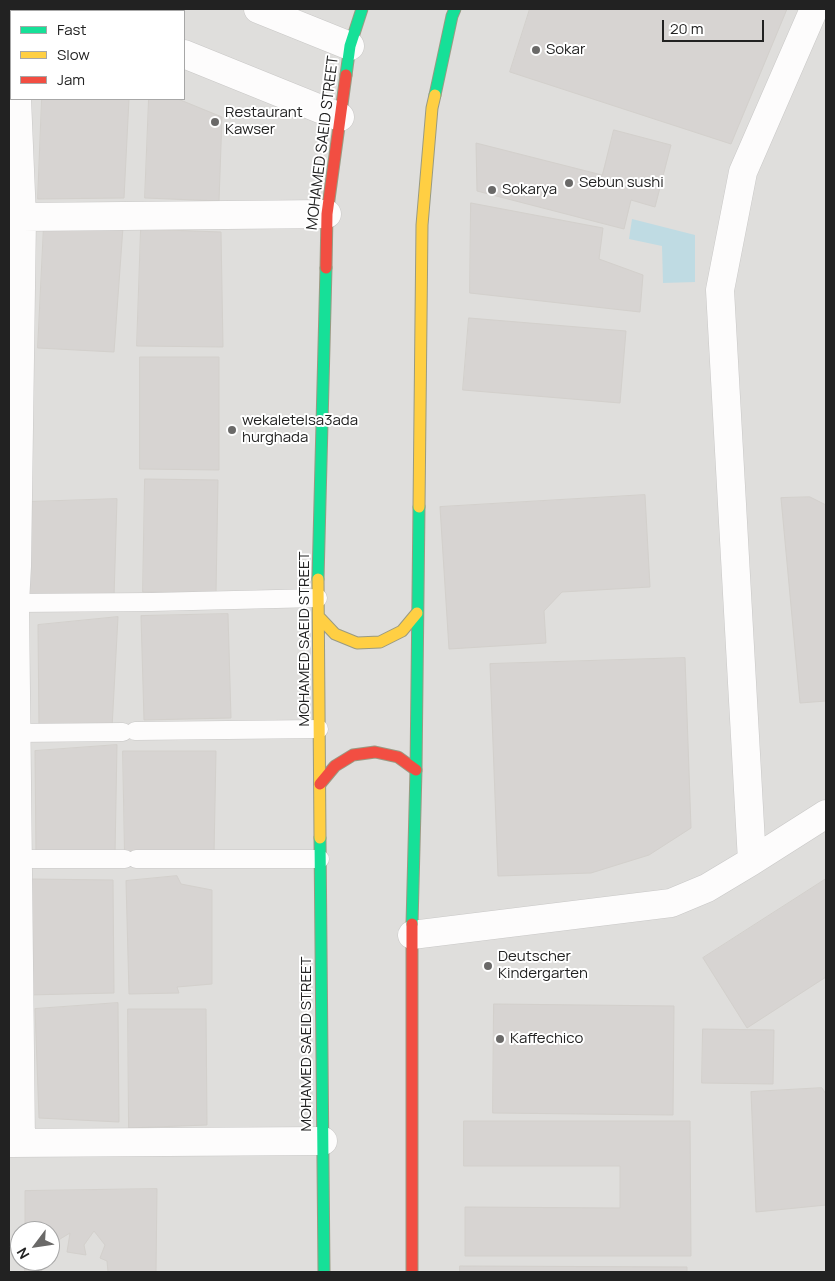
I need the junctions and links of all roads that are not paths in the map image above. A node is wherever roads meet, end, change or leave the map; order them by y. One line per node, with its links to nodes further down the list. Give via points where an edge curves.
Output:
1 (258, 9): 5 (street)
2 (362, 9): 5 (street, MOHAMED SAEID STREET)
3 (456, 9): 14 (street, via 432,108 422,225)
4 (814, 9): 23 (street, via 743,172 720,290)
5 (350, 46): 8 (street, MOHAMED SAEID STREET)
6 (185, 54): 8 (street)
7 (17, 100): 9 (street)
8 (340, 117): 10 (street, MOHAMED SAEID STREET)
9 (17, 207): 10 (street); 11 (street)
10 (327, 214): 12 (street, MOHAMED SAEID STREET)
11 (13, 566): 13 (street)
12 (318, 598): 13 (lane); 15 (street, MOHAMED SAEID STREET)
13 (15, 603): 17 (street)
14 (417, 612): 15 (street, via 402,631 380,642 357,643 335,634); 18 (street)
15 (319, 617): 16 (street, MOHAMED SAEID STREET)
16 (319, 729): 17 (lane); 19 (street, MOHAMED SAEID STREET)
17 (16, 733): 21 (street)
18 (416, 770): 19 (street, via 398,757 376,752 353,755 334,766); 24 (street)
19 (320, 784): 22 (street, MOHAMED SAEID STREET)
20 (826, 814): 23 (street)
21 (15, 846): 22 (lane, via 130,859); 26 (street)
22 (320, 859): 25 (street, MOHAMED SAEID STREET)
23 (752, 861): 24 (street, via 707,888 671,903)
24 (412, 935): 28 (street)
25 (323, 1141): 26 (street); 27 (street, MOHAMED SAEID STREET)
26 (15, 1143)
27 (324, 1272)
28 (412, 1272)

